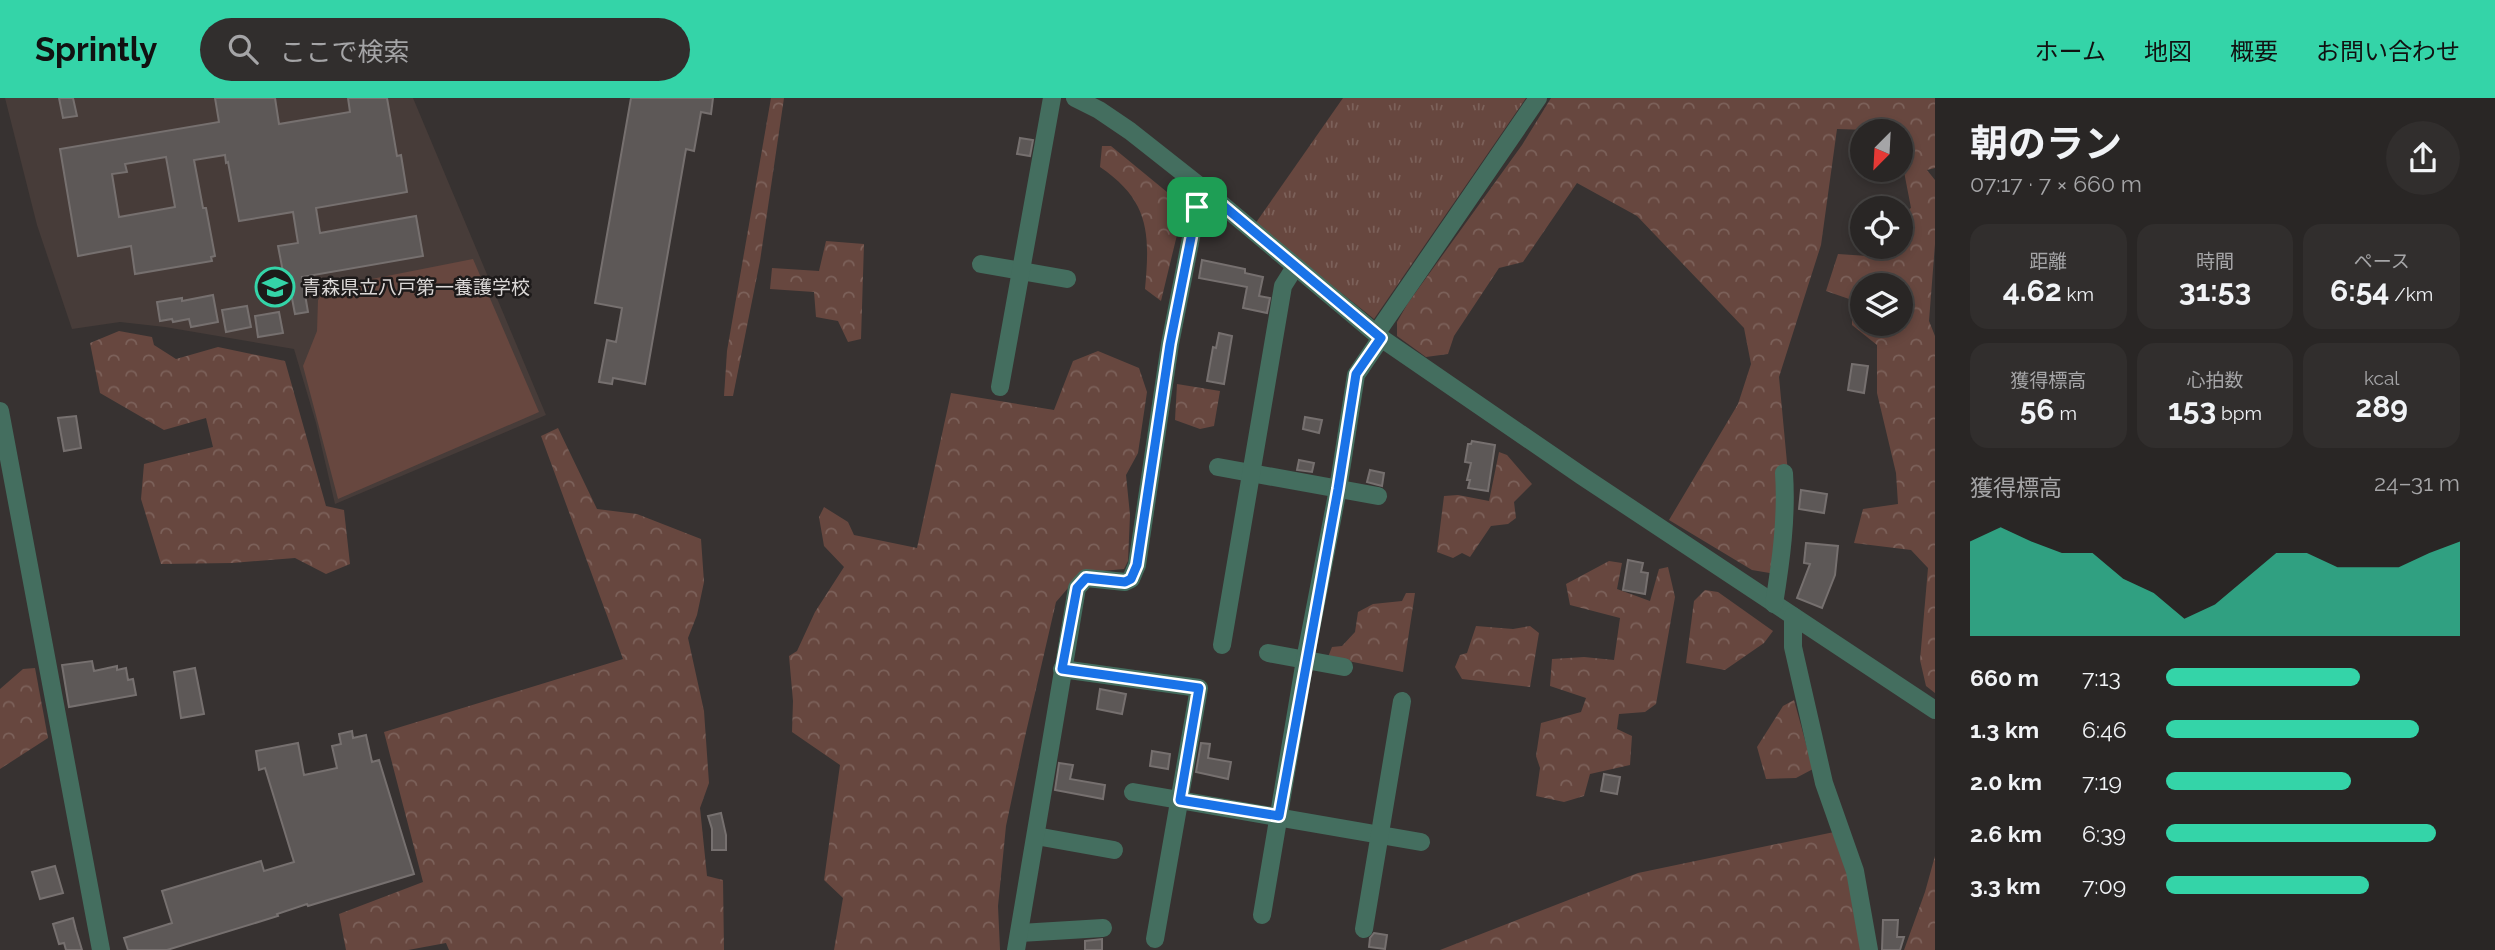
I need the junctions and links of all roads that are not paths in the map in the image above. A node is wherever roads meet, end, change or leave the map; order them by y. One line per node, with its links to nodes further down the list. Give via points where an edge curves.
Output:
1 (1052, 98): 8 (street)
2 (1075, 98): 4 (street)
3 (1538, 98): 10 (street)
4 (1096, 104): 5 (street)
5 (1201, 187): 7 (street); 24 (street, via 1170,344 1137,565 1125,582 1086,578 1077,588)
6 (981, 264): 8 (street)
7 (1295, 267): 10 (street); 14 (street, via 1283,286)
8 (1021, 271): 9 (street); 11 (street)
9 (1067, 279)
10 (1378, 336): 16 (street, via 1356,374); 18 (street)
11 (1000, 387)
12 (0, 413): 39 (street)
13 (1218, 467): 14 (street)
14 (1252, 473): 16 (street); 20 (street)
15 (1784, 474): 18 (street, via 1786,500)
16 (1338, 489): 17 (street); 22 (street)
17 (1378, 496)
18 (1774, 604): 19 (street)
19 (1793, 616): 26 (street); 40 (street, via 1793,647 1824,783 1855,871)
20 (1223, 646)
21 (1268, 653): 22 (street)
22 (1305, 660): 23 (street); 29 (street)
23 (1344, 667)
24 (1062, 669): 28 (street, via 1199,688); 31 (street)
25 (1402, 701): 30 (street)
26 (1935, 710)
27 (1133, 792): 28 (street)
28 (1180, 800): 29 (street); 37 (street)
29 (1279, 816): 30 (street); 34 (street)
30 (1380, 834): 32 (street); 36 (street)
31 (1036, 836): 33 (street); 38 (street)
32 (1421, 842)
33 (1114, 850)
34 (1262, 915)
35 (1103, 928): 38 (street)
36 (1364, 929)
37 (1155, 939)
38 (1018, 941)
39 (101, 950)
40 (1869, 950)

